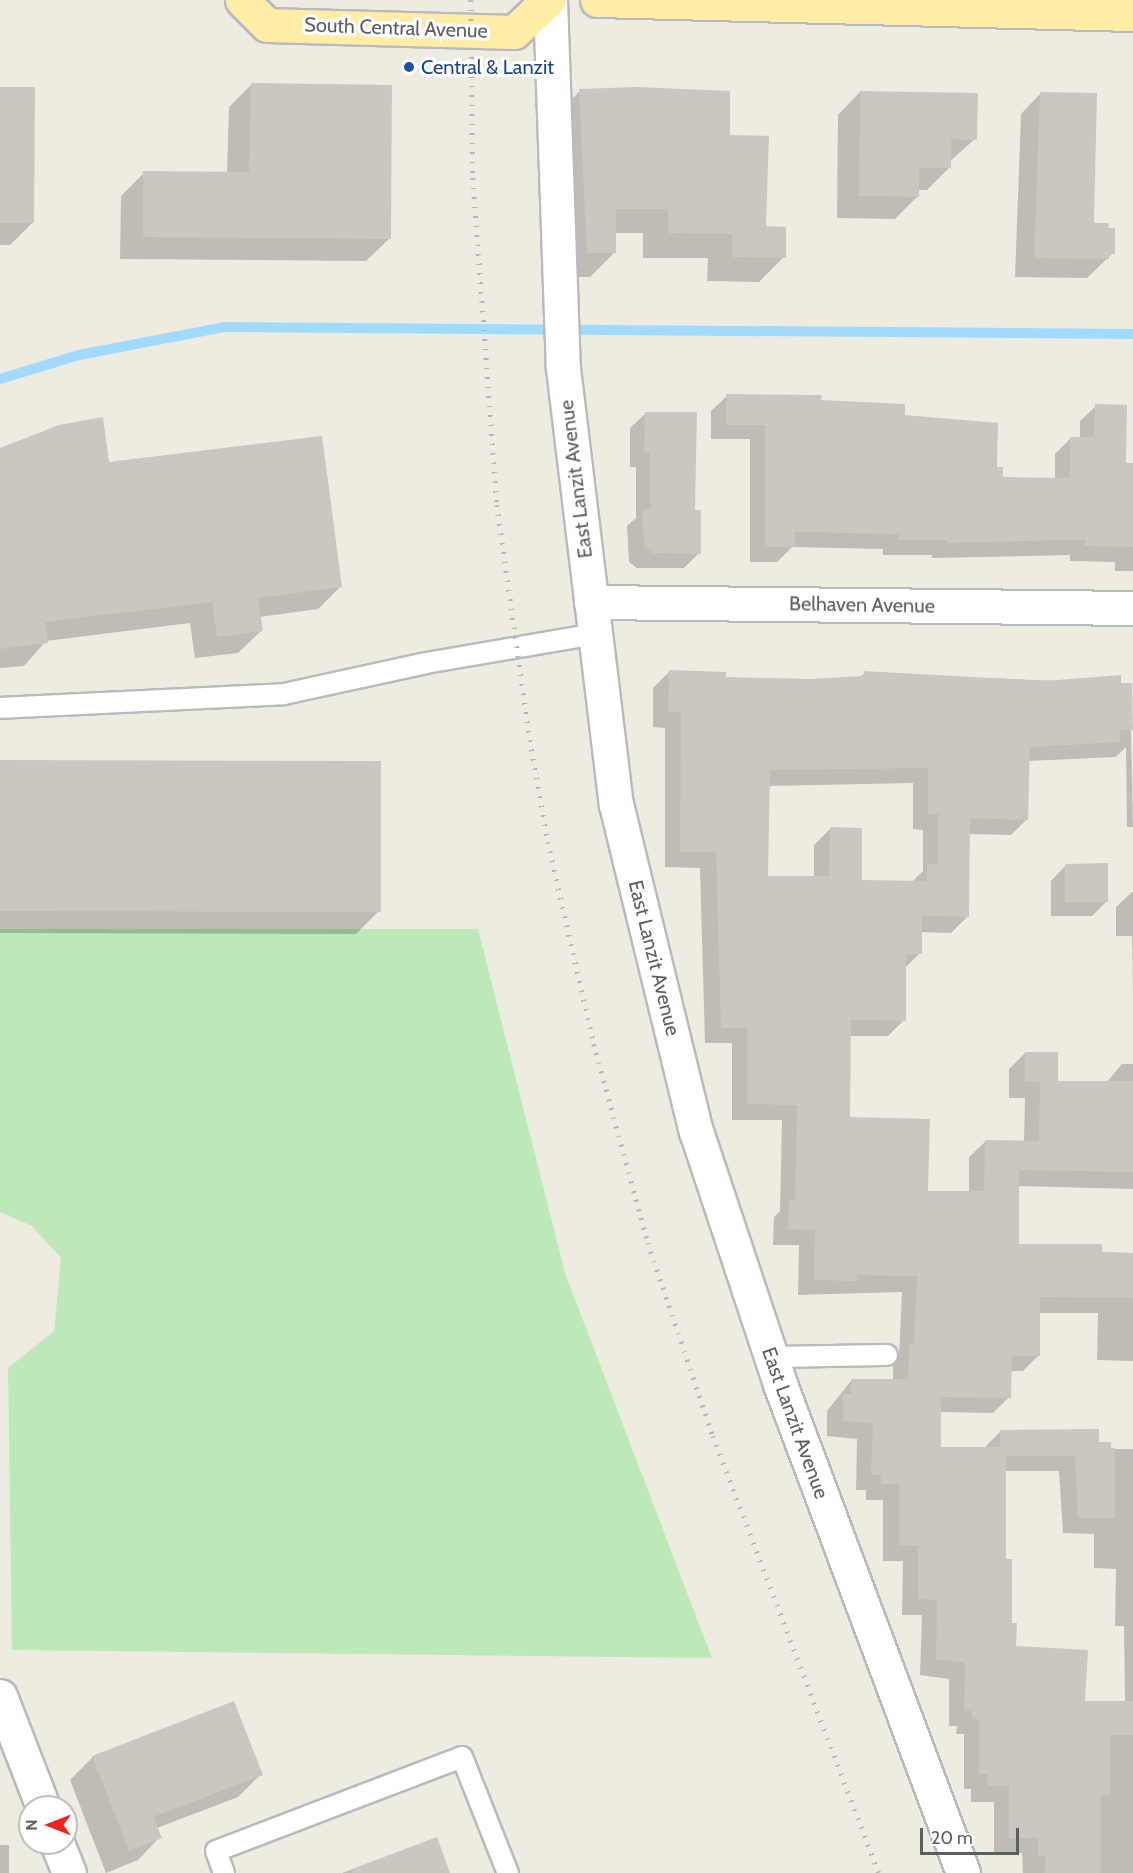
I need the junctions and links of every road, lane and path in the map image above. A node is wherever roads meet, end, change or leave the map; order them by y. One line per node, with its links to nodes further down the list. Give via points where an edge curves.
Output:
1 (242, 0): 2 (main road, South Central Avenue, via 267,25 514,32)
2 (549, 0): 6 (street, East Lanzit Avenue, via 563,368)
3 (597, 0): 4 (main road)
4 (1031, 6): 5 (main road)
5 (1133, 14)
6 (591, 602): 7 (street, Belhaven Avenue); 8 (street, East Lanzit Avenue)
7 (1133, 609)
8 (595, 634): 9 (lane, via 426,663 284,694); 11 (street, East Lanzit Avenue, via 616,804 696,1131)
9 (0, 708)
10 (887, 1355): 11 (lane)
11 (771, 1357): 18 (street, East Lanzit Avenue)
12 (0, 1696): 13 (street)
13 (38, 1795)
14 (62, 1855): 15 (street)
15 (69, 1873)
16 (224, 1873): 17 (lane, via 216,1851 462,1757)
17 (508, 1873)
18 (963, 1873)

